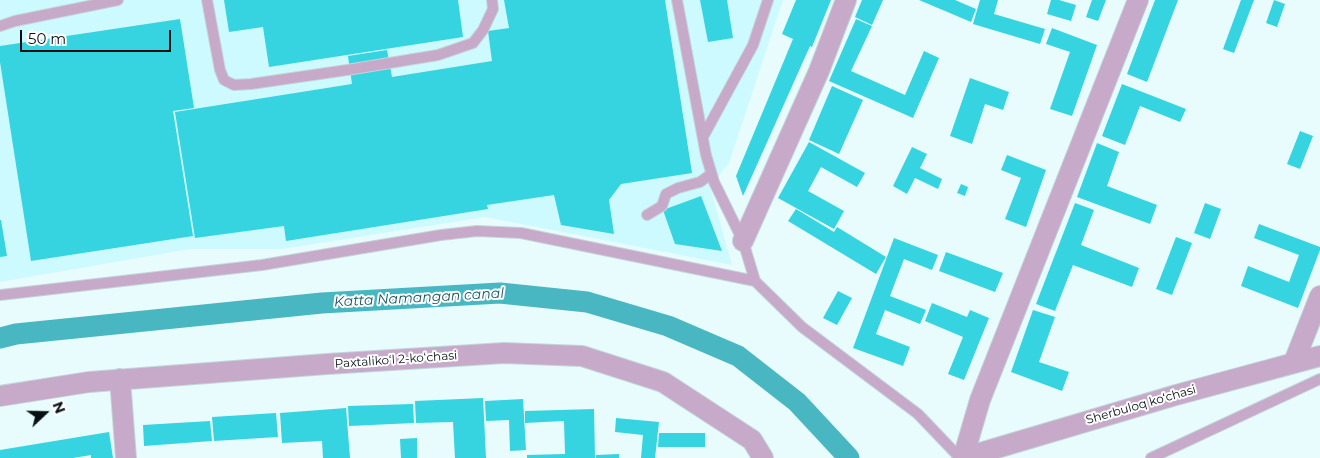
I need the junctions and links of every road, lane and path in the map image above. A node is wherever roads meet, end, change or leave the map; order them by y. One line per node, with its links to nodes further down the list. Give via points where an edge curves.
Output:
1 (118, 0): 8 (lane)
2 (207, 0): 3 (lane, via 220,70 224,80 234,85 438,55 473,43 493,9)
3 (492, 0)
4 (677, 0): 9 (lane)
5 (768, 0): 9 (lane, via 753,45)
6 (846, 0): 12 (street, via 819,71)
7 (1138, 0): 23 (street, via 980,400)
8 (0, 26)
9 (703, 136): 10 (lane)
10 (711, 174): 11 (lane, via 700,182 666,194 662,206); 12 (lane)
11 (647, 215)
12 (743, 241): 13 (lane)
13 (755, 281): 14 (lane, via 521,233 477,231 262,265); 23 (lane, via 802,327 918,414)
14 (0, 295)
15 (1320, 296): 17 (street)
16 (1320, 356): 17 (street, Sherbuloq koʻchasi)
17 (1294, 362): 23 (street, Sherbuloq koʻchasi)
18 (1320, 379): 24 (lane)
19 (120, 380): 20 (street, Paxtalikoʻl 2-koʻchasi); 21 (street); 22 (street, Paxtalikoʻl 2-koʻchasi, via 504,353 582,356 664,382 752,440)
20 (0, 396)
21 (126, 458)
22 (763, 458)
23 (961, 458)
24 (1151, 458)

